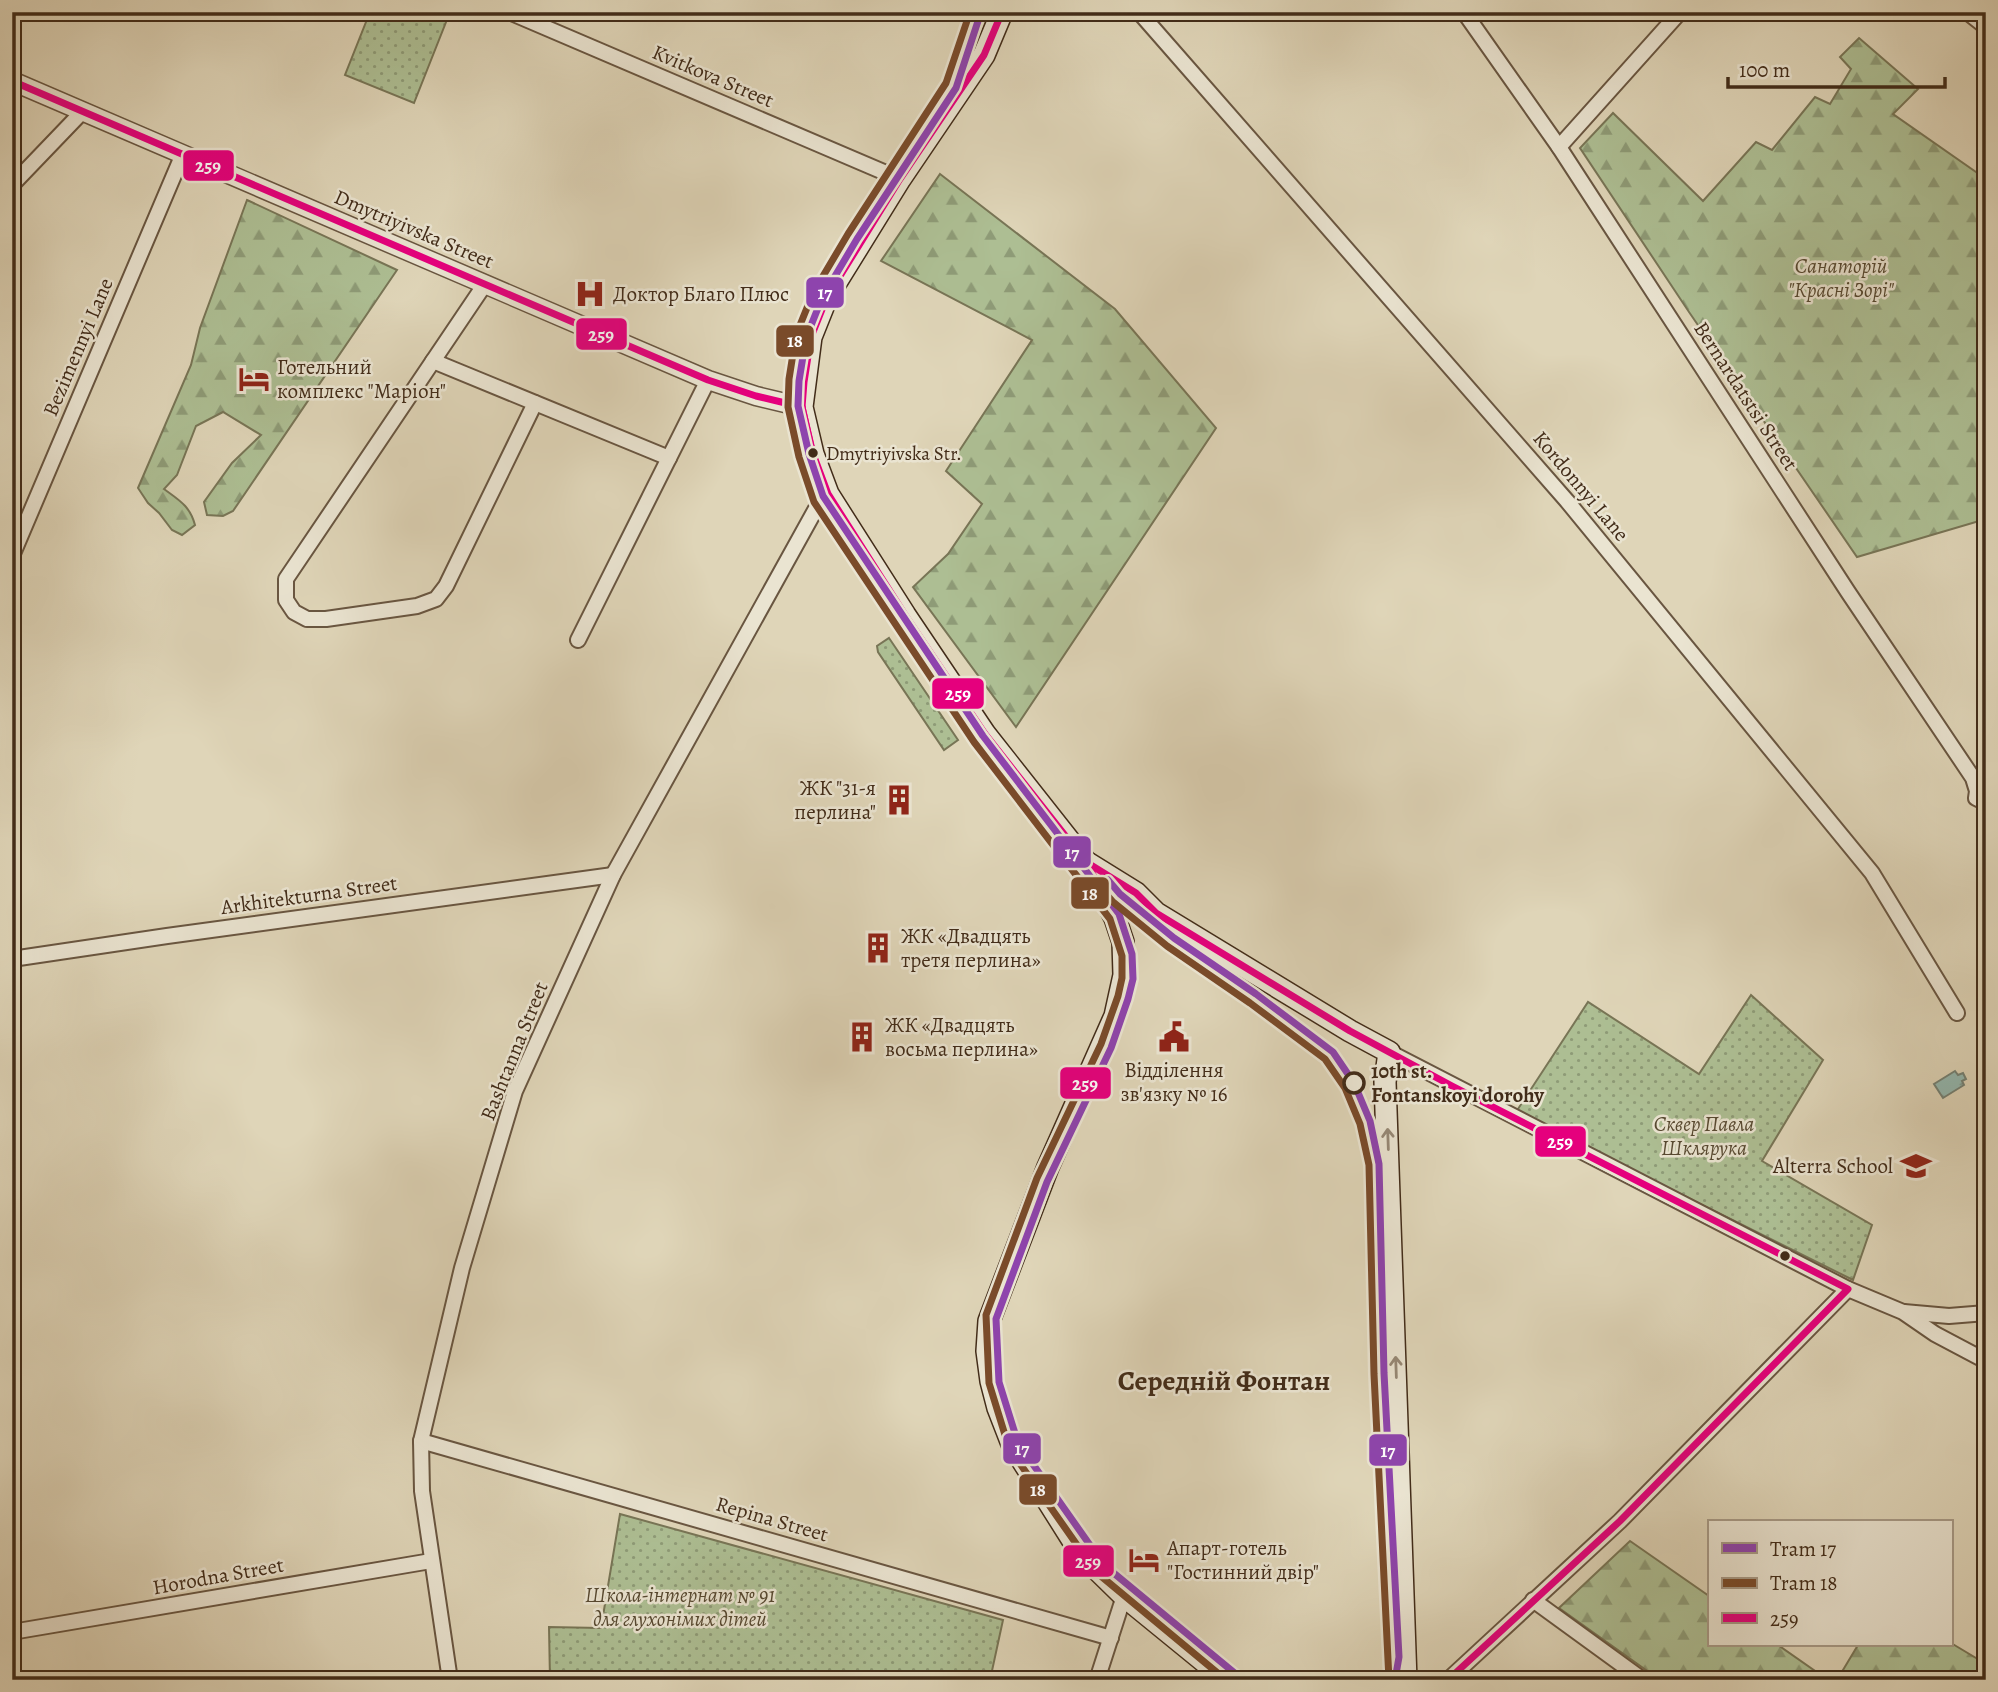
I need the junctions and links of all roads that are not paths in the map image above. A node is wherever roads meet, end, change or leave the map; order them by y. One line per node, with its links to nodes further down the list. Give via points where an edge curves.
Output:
1 (509, 12): 12 (street, Kvitkova Street)
2 (1002, 12): 12 (main road, via 984,55)
3 (1139, 12): 29 (street, Kordonnyi Lane, via 1567,501 1872,873)
4 (1464, 12): 10 (street, Bernardatstsi Street)
5 (1680, 12): 10 (street)
6 (1967, 12): 7 (street)
7 (1986, 27)
8 (12, 81): 9 (street, Dmytriyivska Street)
9 (83, 111): 11 (street, Dmytriyivska Street); 13 (street)
10 (1559, 147): 23 (street, Bernardatstsi Street, via 1973,778 1976,799)
11 (183, 155): 14 (street, Dmytriyivska Street); 21 (street, Bezimennyi Lane)
12 (900, 179): 18 (main road, via 827,297 811,337)
13 (12, 185)
14 (485, 284): 15 (street); 16 (street, Dmytriyivska Street)
15 (433, 361): 17 (street); 17 (street, via 286,579 286,600 294,612 307,619 417,606 436,599)
16 (708, 380): 18 (street, Dmytriyivska Street); 19 (street)
17 (535, 403): 19 (street)
18 (802, 407): 20 (main road)
19 (669, 458): 22 (street)
20 (828, 494): 24 (main road, via 985,734); 25 (street, Bashtanna Street)
21 (12, 556)
22 (578, 640)
23 (1986, 803)
24 (1086, 862): 26 (main road, via 1136,893); 27 (main road)
25 (613, 875): 28 (street, Arkhitekturna Street); 35 (street, Bashtanna Street, via 515,1091 462,1268)
26 (1156, 913): 27 (main road, via 1132,908 1125,912); 30 (main road)
27 (1119, 930): 37 (main road, via 1124,975 1115,1016 1048,1167 989,1321 987,1352 998,1408 1012,1444 1082,1555)
28 (12, 959)
29 (1957, 1013)
30 (1389, 1052): 31 (street); 41 (main road, one-way to 30, via 1385,1082)
31 (1848, 1289): 32 (street); 38 (street, via 1620,1521)
32 (1903, 1312): 33 (street); 34 (street)
33 (1986, 1313)
34 (1986, 1361)
35 (421, 1441): 36 (street, Bashtanna Street); 40 (street, Repina Street)
36 (431, 1561): 39 (street, Horodna Street); 42 (street, Bashtanna Street)
37 (1124, 1596): 40 (street); 44 (main road)
38 (1533, 1600): 45 (street); 46 (street)
39 (12, 1632)
40 (1111, 1637): 43 (street)
41 (1403, 1673)
42 (450, 1680)
43 (1097, 1680)
44 (1227, 1680)
45 (1448, 1680)
46 (1643, 1680)

